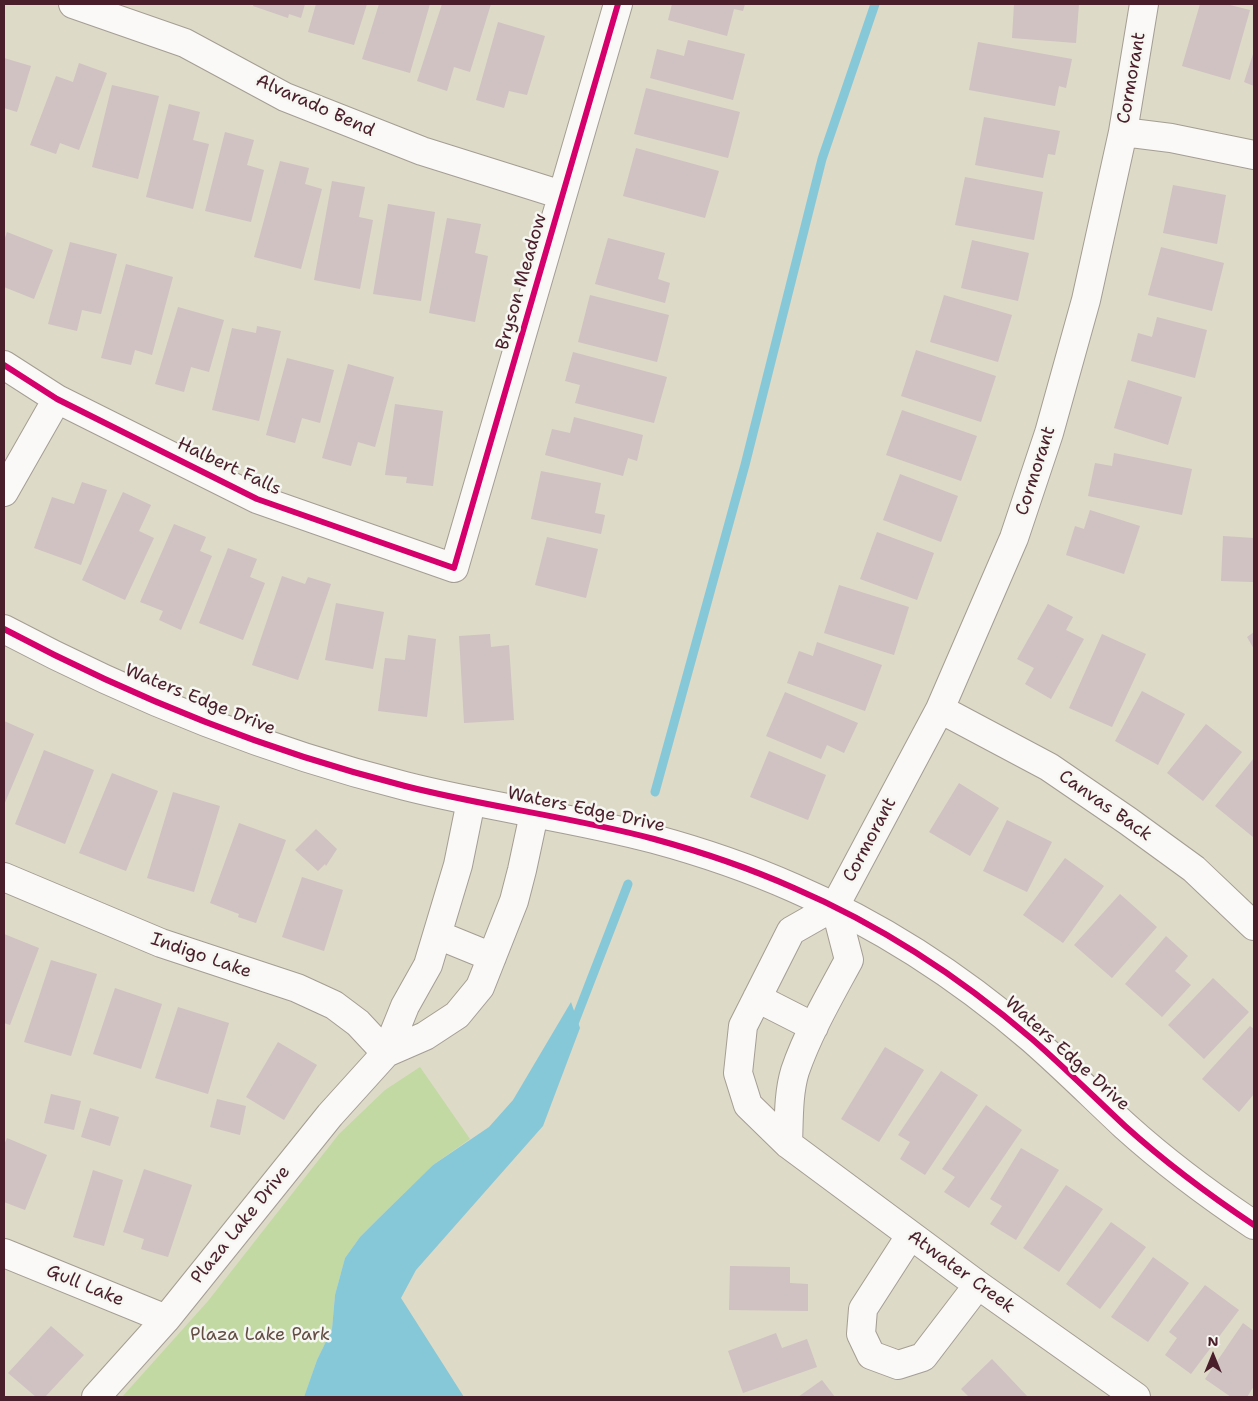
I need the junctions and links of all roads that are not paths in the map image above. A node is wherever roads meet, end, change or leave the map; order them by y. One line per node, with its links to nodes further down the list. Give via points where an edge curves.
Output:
1 (74, 4): 6 (street, Alvarado Bend, via 185,42 285,97 422,151)
2 (618, 4): 6 (street, Bryson Meadow)
3 (1144, 4): 4 (street, Cormorant)
4 (1122, 132): 5 (street, via 1171,138); 12 (street, Cormorant, via 1086,300 1048,433 1014,538)
5 (1254, 155)
6 (562, 195): 10 (street, Bryson Meadow)
7 (4, 365): 8 (street, Halbert Falls)
8 (57, 399): 9 (street); 10 (street, Halbert Falls, via 257,499)
9 (4, 492)
10 (454, 568)
11 (4, 629): 13 (street, Waters Edge Drive, via 132,691 265,743 376,778)
12 (940, 709): 16 (street, Cormorant); 17 (street, Canvas Back, via 1048,766 1096,799 1194,869)
13 (471, 801): 14 (street, Waters Edge Drive); 18 (street, Plaza Lake Drive, via 458,865)
14 (534, 814): 16 (street, Waters Edge Drive, via 641,836 717,858); 19 (street, Plaza Lake Drive, via 514,902)
15 (4, 877): 22 (street, Indigo Lake, via 160,943 296,988 334,1005 358,1023)
16 (835, 906): 20 (street, Atwater Creek, via 790,931); 21 (street, via 849,960); 24 (street, Waters Edge Drive, via 911,950 996,1010 1157,1153)
17 (1254, 926)
18 (438, 934): 19 (street); 22 (street, Plaza Lake Drive, via 428,965 405,1006)
19 (492, 957): 22 (street, Plaza Lake Drive, via 480,987 457,1015 424,1036)
20 (757, 998): 21 (street); 23 (street, Atwater Creek, via 743,1026 738,1073 748,1105)
21 (814, 1027): 23 (street, via 795,1072)
22 (386, 1053): 28 (street, Plaza Lake Drive, via 330,1115)
23 (788, 1144): 25 (street, Atwater Creek)
24 (1254, 1225)
25 (910, 1236): 27 (street, Atwater Creek); 27 (street, via 863,1309 861,1334 871,1356 898,1365 923,1357)
26 (4, 1253): 28 (street, Gull Lake)
27 (978, 1285): 30 (street, Atwater Creek)
28 (166, 1319): 29 (street, Plaza Lake Drive)
29 (96, 1397)
30 (1136, 1397)

